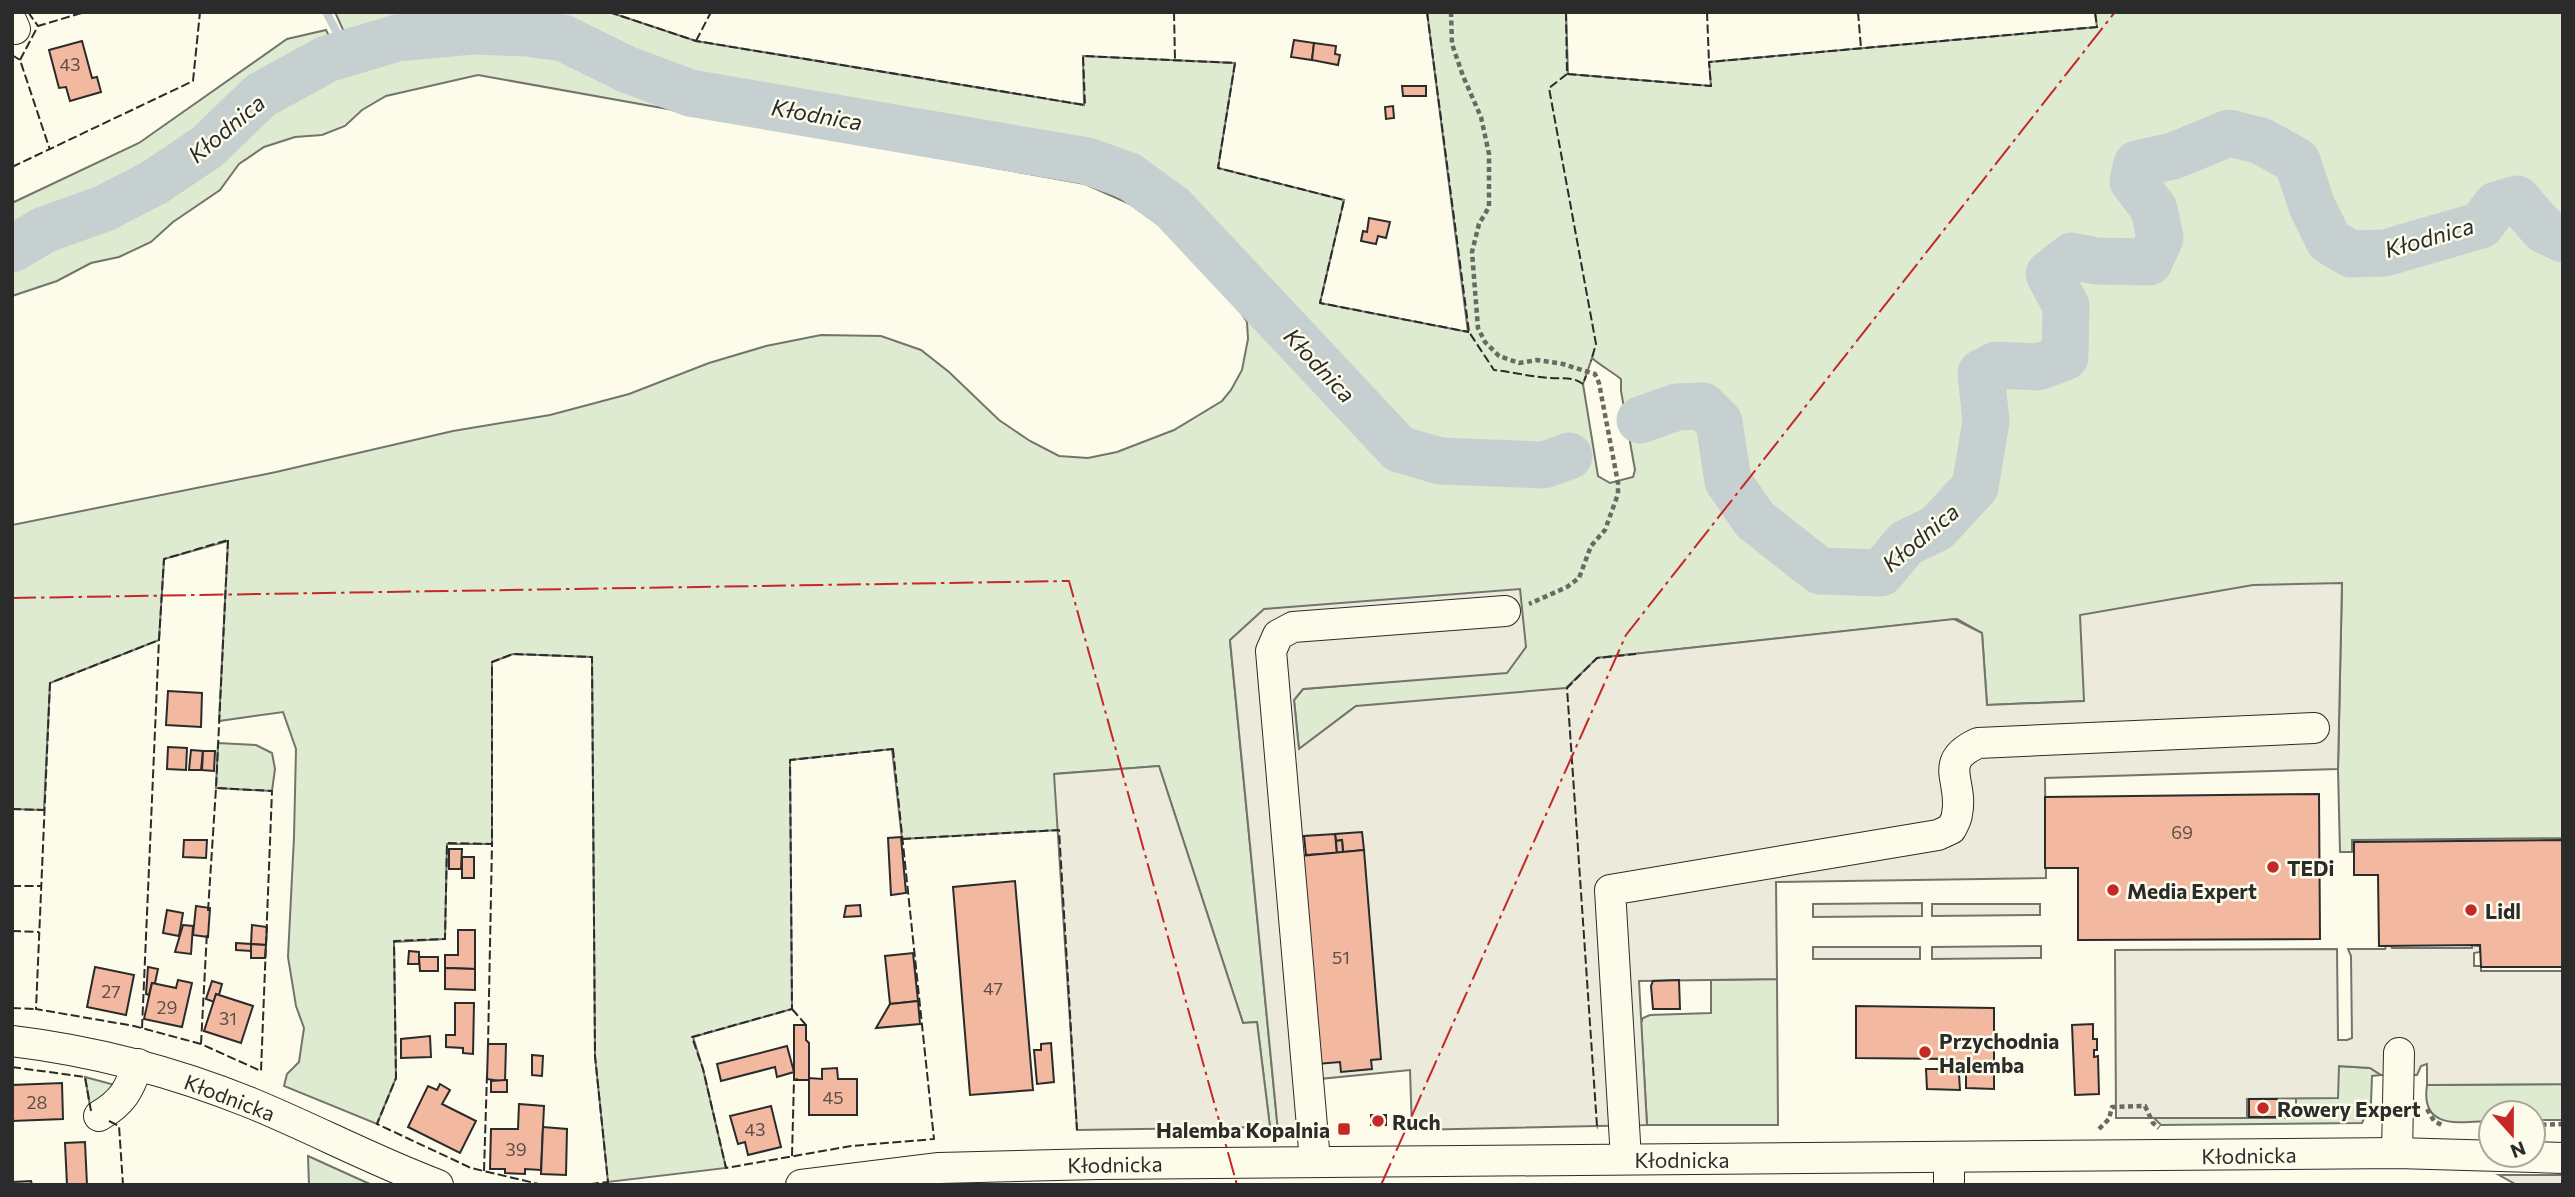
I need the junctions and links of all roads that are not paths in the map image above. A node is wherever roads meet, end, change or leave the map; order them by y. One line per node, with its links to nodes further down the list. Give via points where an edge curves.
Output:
1 (1505, 611): 10 (street, via 1293,627 1278,635 1271,651)
2 (2314, 728): 9 (street, via 1978,743 1961,751 1955,763 1958,814 1951,829 1938,835 1610,890)
3 (12, 1041): 5 (street, Kłodnicka)
4 (2399, 1053): 7 (street)
5 (138, 1064): 6 (street, via 120,1102); 13 (street, Kłodnicka, via 251,1104)
6 (99, 1116)
7 (2397, 1153): 8 (street, Kłodnicka); 11 (street, Kłodnicka)
8 (2563, 1158)
9 (1626, 1159): 10 (street, Kłodnicka); 11 (street, Kłodnicka)
10 (1315, 1161): 12 (street, Kłodnicka)
11 (1949, 1171)
12 (1171, 1174): 14 (street, Kłodnicka, via 939,1168)
13 (438, 1185)
14 (802, 1185)

